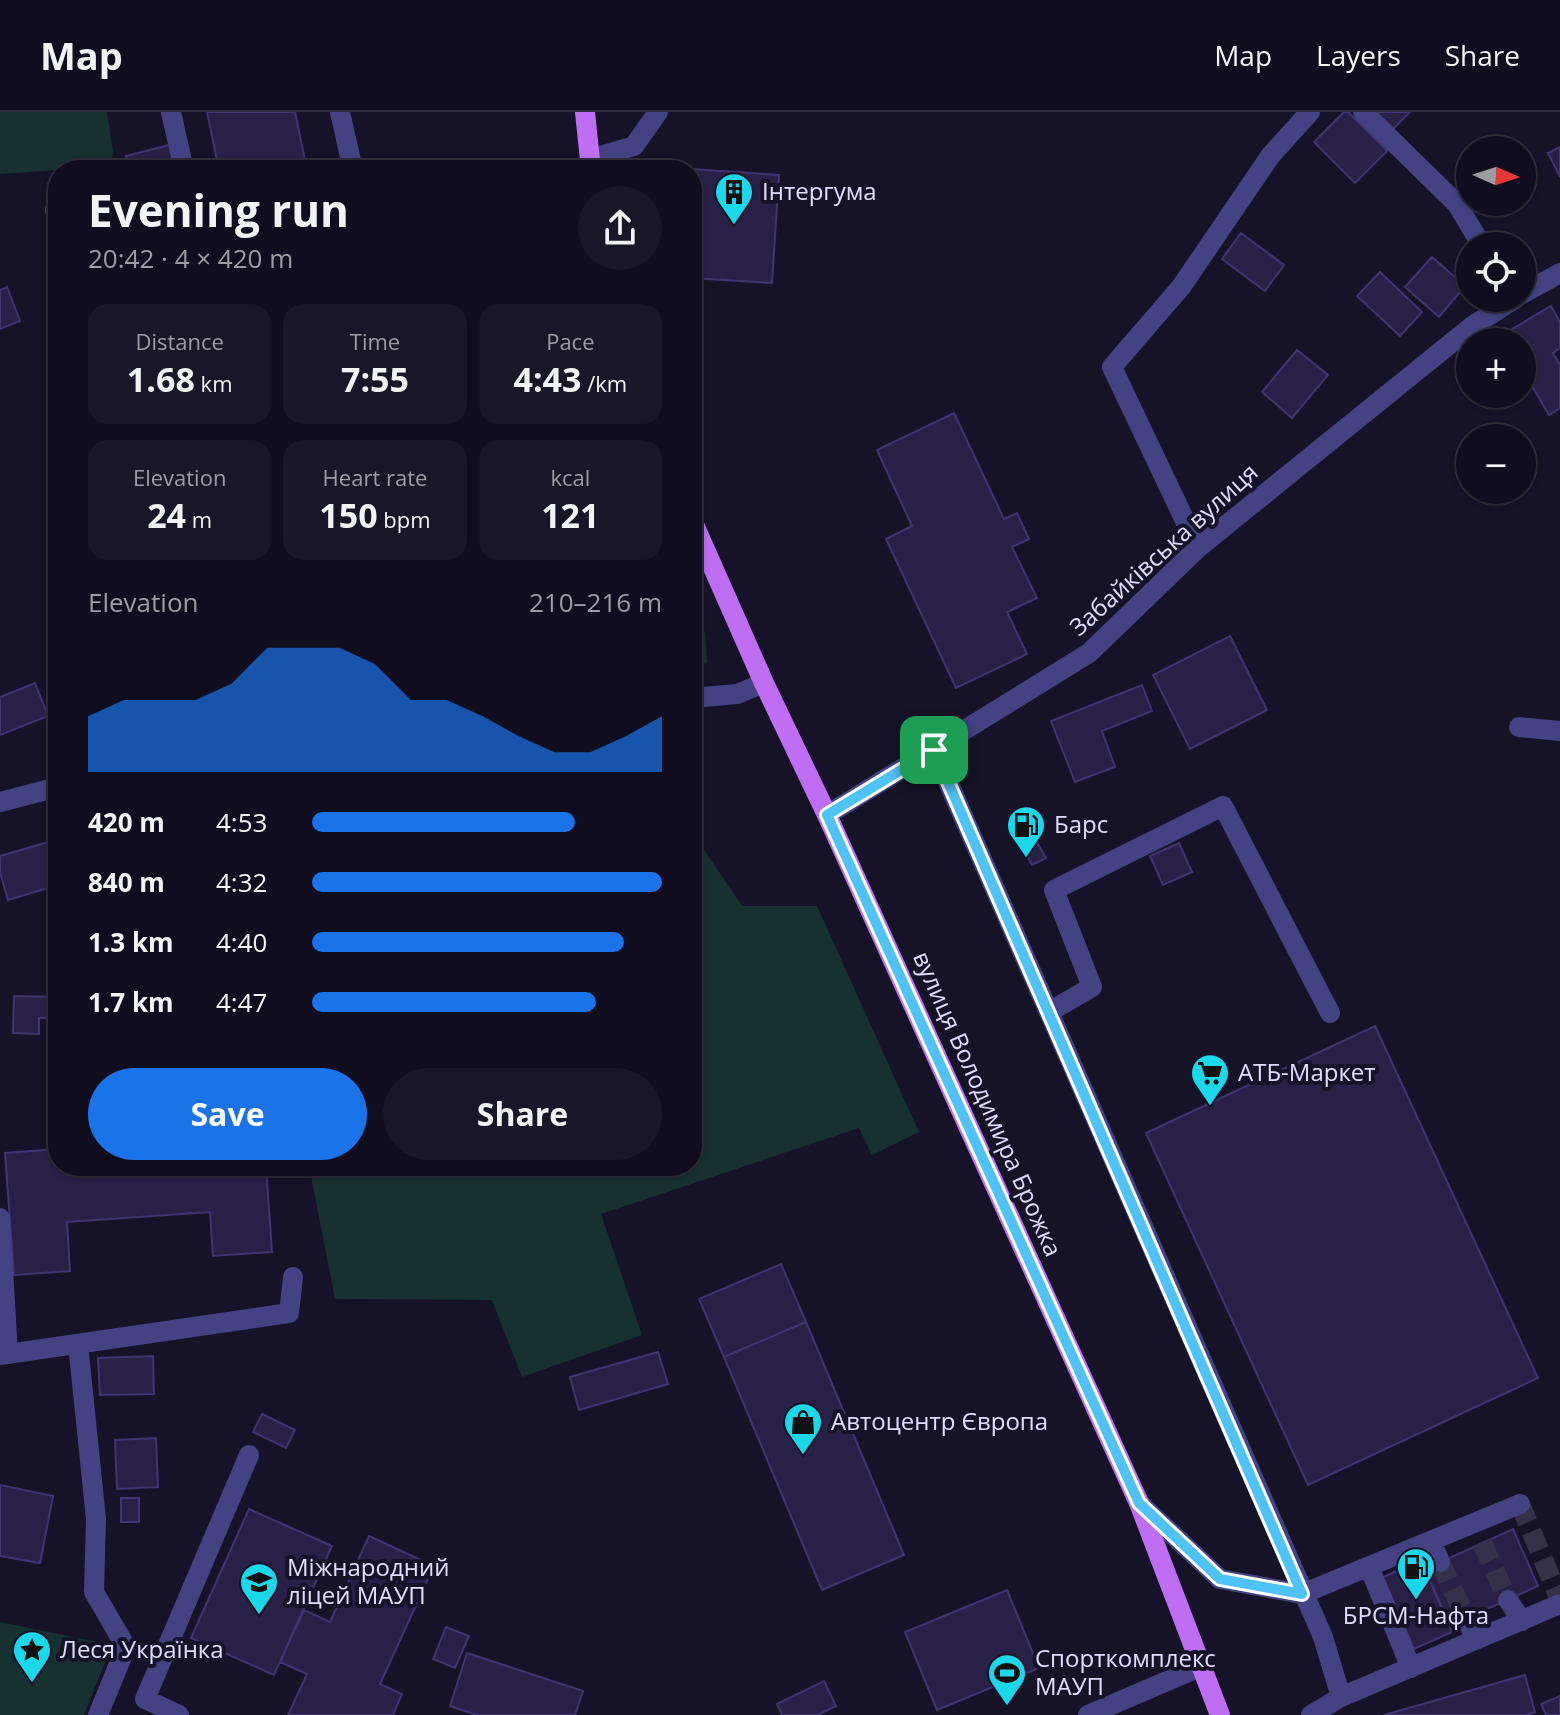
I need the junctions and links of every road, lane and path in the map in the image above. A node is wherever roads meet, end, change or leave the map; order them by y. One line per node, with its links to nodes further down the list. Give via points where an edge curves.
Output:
1 (171, 112): 7 (street)
2 (340, 112): 8 (street)
3 (585, 112): 9 (main road)
4 (658, 112): 10 (street, via 634,146)
5 (1310, 112): 16 (street, via 1271,155 1181,287 1112,367)
6 (1363, 112): 11 (street, via 1457,204)
7 (182, 160)
8 (351, 160)
9 (590, 160)
10 (602, 160)
11 (1474, 232)
12 (1560, 273): 13 (street, Забайківська вулиця)
13 (1536, 286)
14 (1494, 312): 16 (street, Забайківська вулиця)
15 (702, 543): 17 (main road, вулиця Володимира Брожка)
16 (1198, 548): 21 (street, Забайківська вулиця, via 1089,653)
17 (764, 683): 18 (street, via 737,694); 24 (main road, вулиця Володимира Брожка)
18 (702, 697)
19 (1519, 727): 20 (street)
20 (1560, 731)
21 (934, 750): 24 (street, Забайківська вулиця); 25 (street)
22 (48, 790): 23 (street)
23 (0, 802)
24 (827, 815): 32 (main road, вулиця Володимира Брожка)
25 (1049, 1012): 26 (street, via 1092,987 1054,890 1223,806); 39 (street)
26 (1330, 1013)
27 (0, 1218): 30 (street)
28 (293, 1277): 29 (street, via 289,1313)
29 (78, 1344): 30 (street); 48 (street, via 96,1519 94,1592 126,1647)
30 (4, 1354)
31 (249, 1455): 49 (street, via 145,1699)
32 (1139, 1503): 39 (street, via 1220,1579); 45 (main road, вулиця Володимира Брожка)
33 (1520, 1504): 34 (street)
34 (1474, 1523): 35 (street); 36 (street)
35 (1431, 1541): 37 (street); 38 (street)
36 (1482, 1543)
37 (1440, 1562)
38 (1369, 1567): 39 (street); 46 (street)
39 (1302, 1594): 47 (street, via 1323,1637)
40 (1508, 1600): 43 (street)
41 (1560, 1604): 43 (street)
42 (1466, 1618): 44 (street)
43 (1522, 1621): 44 (street)
44 (1476, 1640): 46 (street)
45 (1202, 1666): 50 (street); 51 (main road, вулиця Володимира Брожка)
46 (1411, 1668): 47 (street)
47 (1341, 1697): 52 (street)
48 (98, 1715)
49 (179, 1715)
50 (1088, 1715)
51 (1220, 1715)
52 (1311, 1715)

